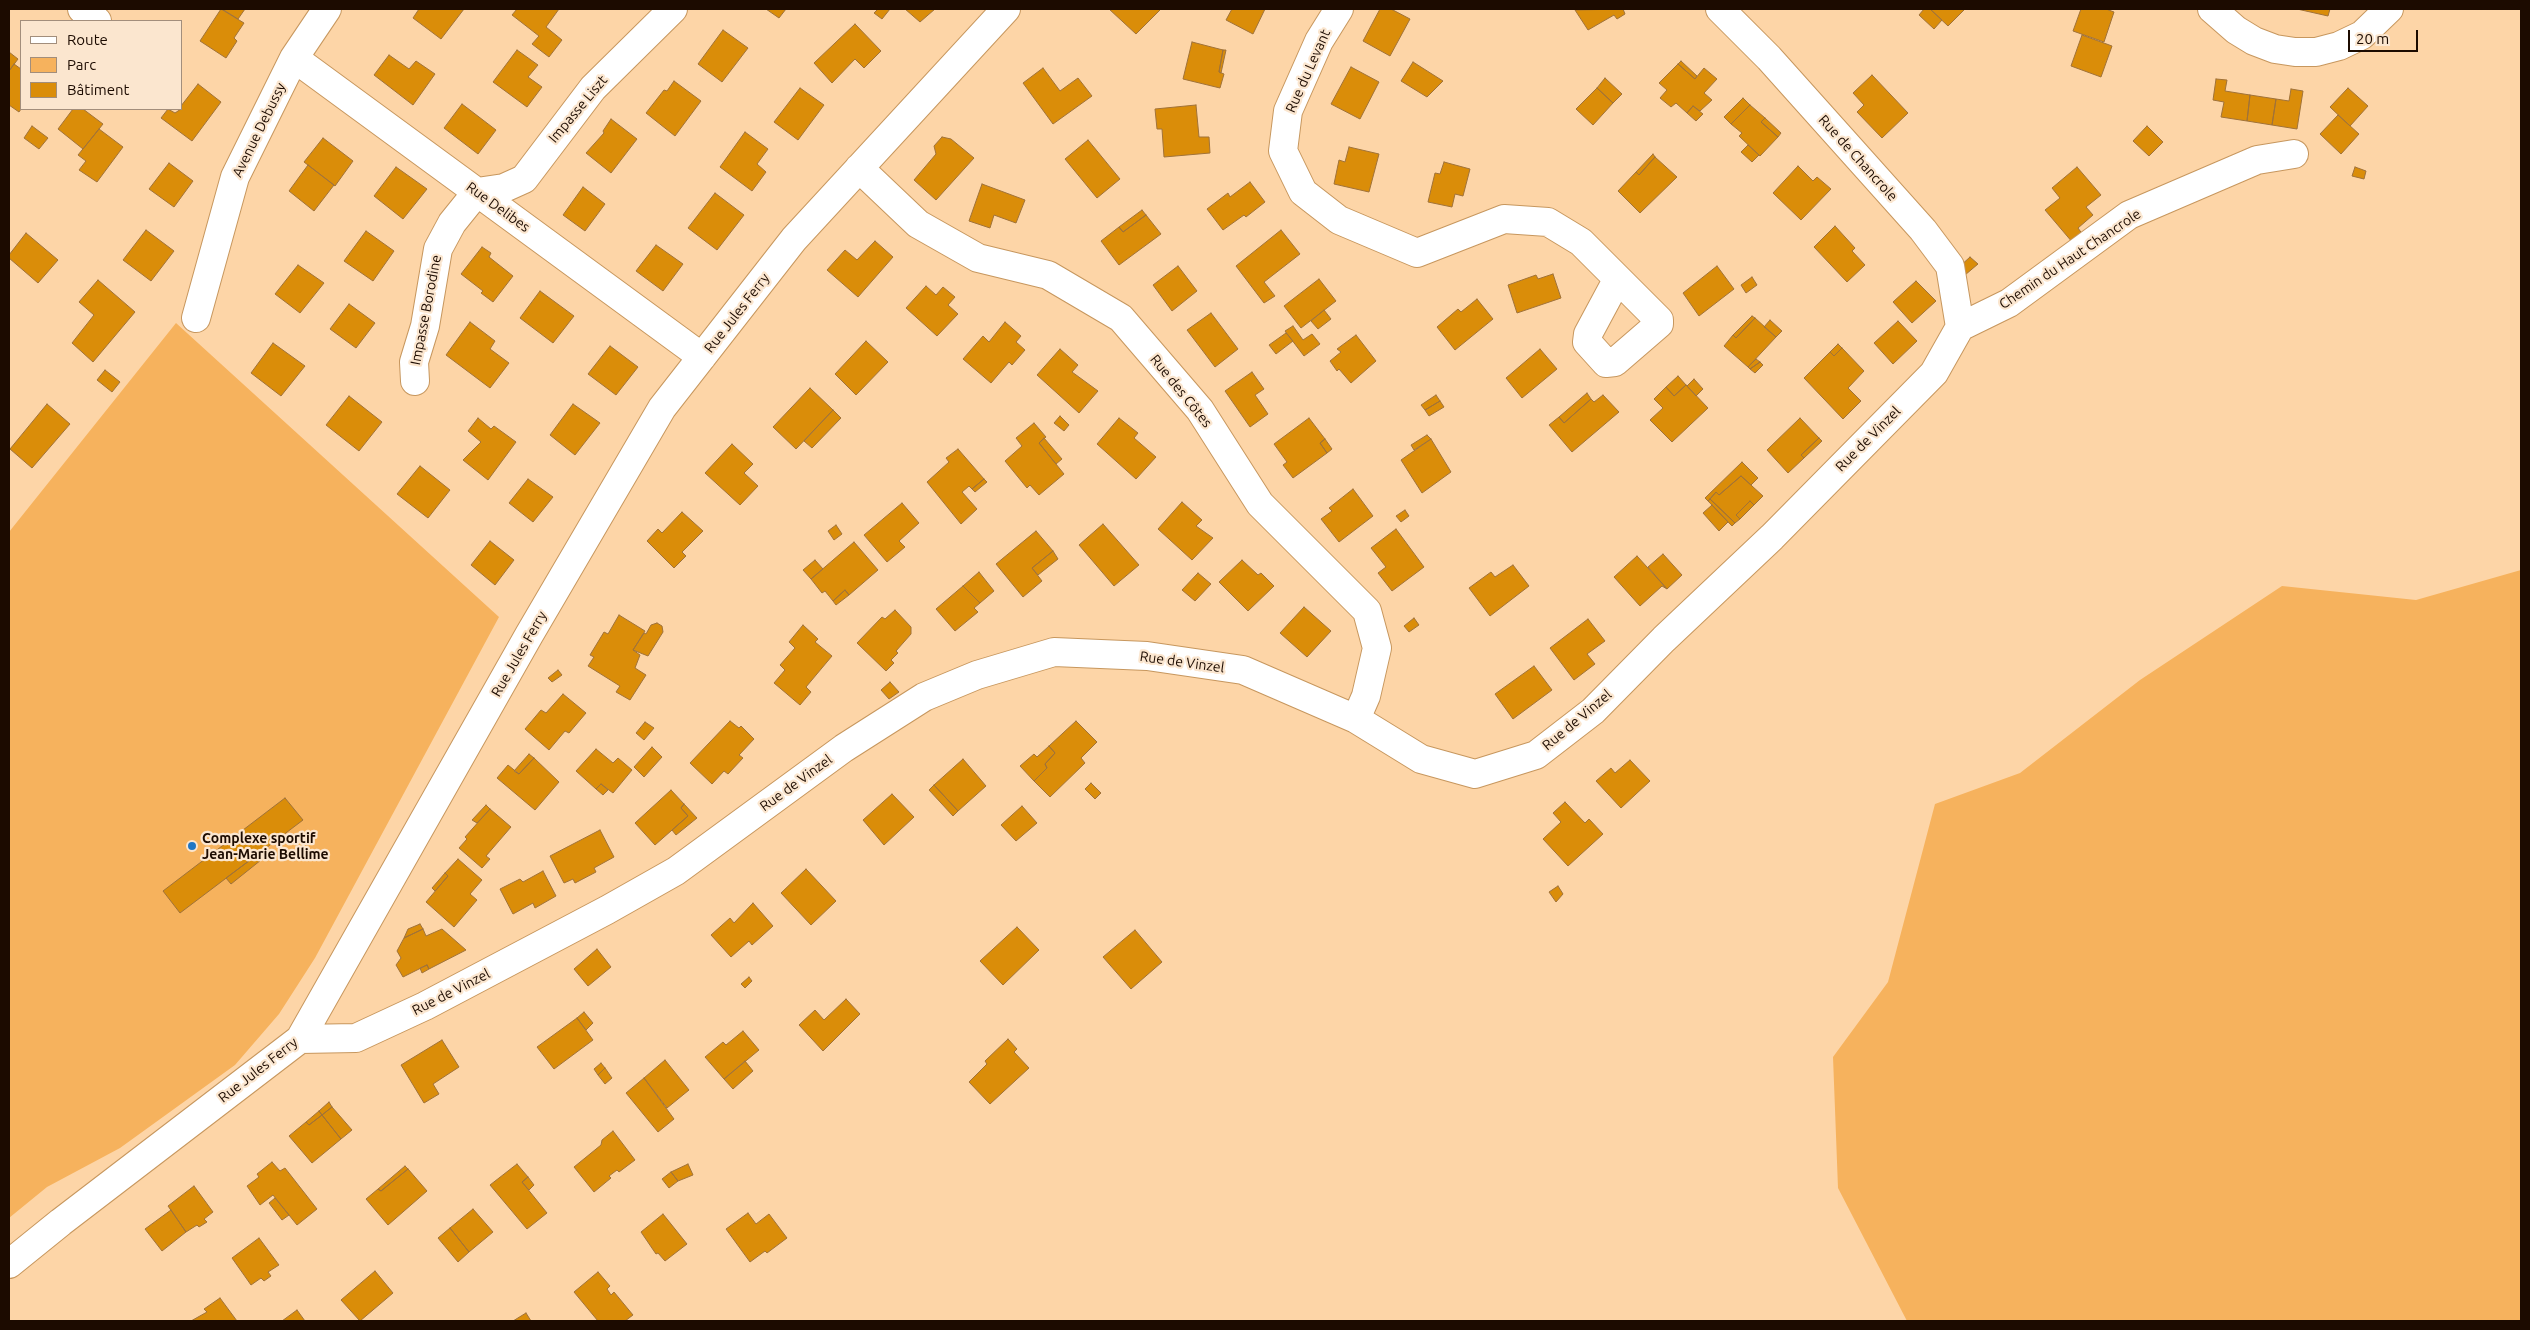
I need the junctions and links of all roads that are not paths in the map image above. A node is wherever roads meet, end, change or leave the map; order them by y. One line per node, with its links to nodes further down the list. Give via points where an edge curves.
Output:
1 (82, 9): 9 (street)
2 (327, 9): 10 (street, Avenue Debussy)
3 (674, 9): 13 (street, Impasse Liszt, via 593,88 524,178 504,188)
4 (1006, 9): 12 (street, Rue Jules Ferry)
5 (1339, 9): 14 (street, Rue du Levant, via 1319,41 1288,111 1283,151 1303,192 1339,220 1417,253 1504,219 1548,222 1581,242)
6 (1720, 9): 16 (street, Rue de Chancrole, via 1769,58 1923,230 1950,266)
7 (2212, 9): 8 (street, via 2254,41 2275,49 2316,52 2362,35)
8 (2390, 9)
9 (96, 20)
10 (294, 58): 13 (street, Rue Delibes); 15 (street, Avenue Debussy, via 235,177)
11 (2294, 154): 16 (street, Chemin du Haut Chancrole, via 2257,160 2129,215 2009,303)
12 (859, 168): 17 (street, Rue Jules Ferry, via 794,240); 19 (street, Rue des Côtes, via 918,224 978,258 1048,275 1121,318 1200,410 1260,504 1367,611 1376,648 1366,696)
13 (477, 192): 17 (street, Rue Delibes); 18 (street, Impasse Borodine, via 452,223 438,249 425,326 414,362)
14 (1617, 280)
15 (196, 318)
16 (1960, 327): 19 (street, Rue de Vinzel, via 1934,373 1772,537 1593,711 1536,755 1475,774 1421,759)
17 (702, 357): 20 (street, Rue Jules Ferry, via 662,408)
18 (415, 381)
19 (1356, 719): 20 (street, Rue de Vinzel, via 1243,670 1147,656 1054,652 977,675 924,697 868,733 676,871 608,910 425,1006 356,1038)
20 (300, 1038): 21 (street, Rue Jules Ferry)
21 (9, 1264)

